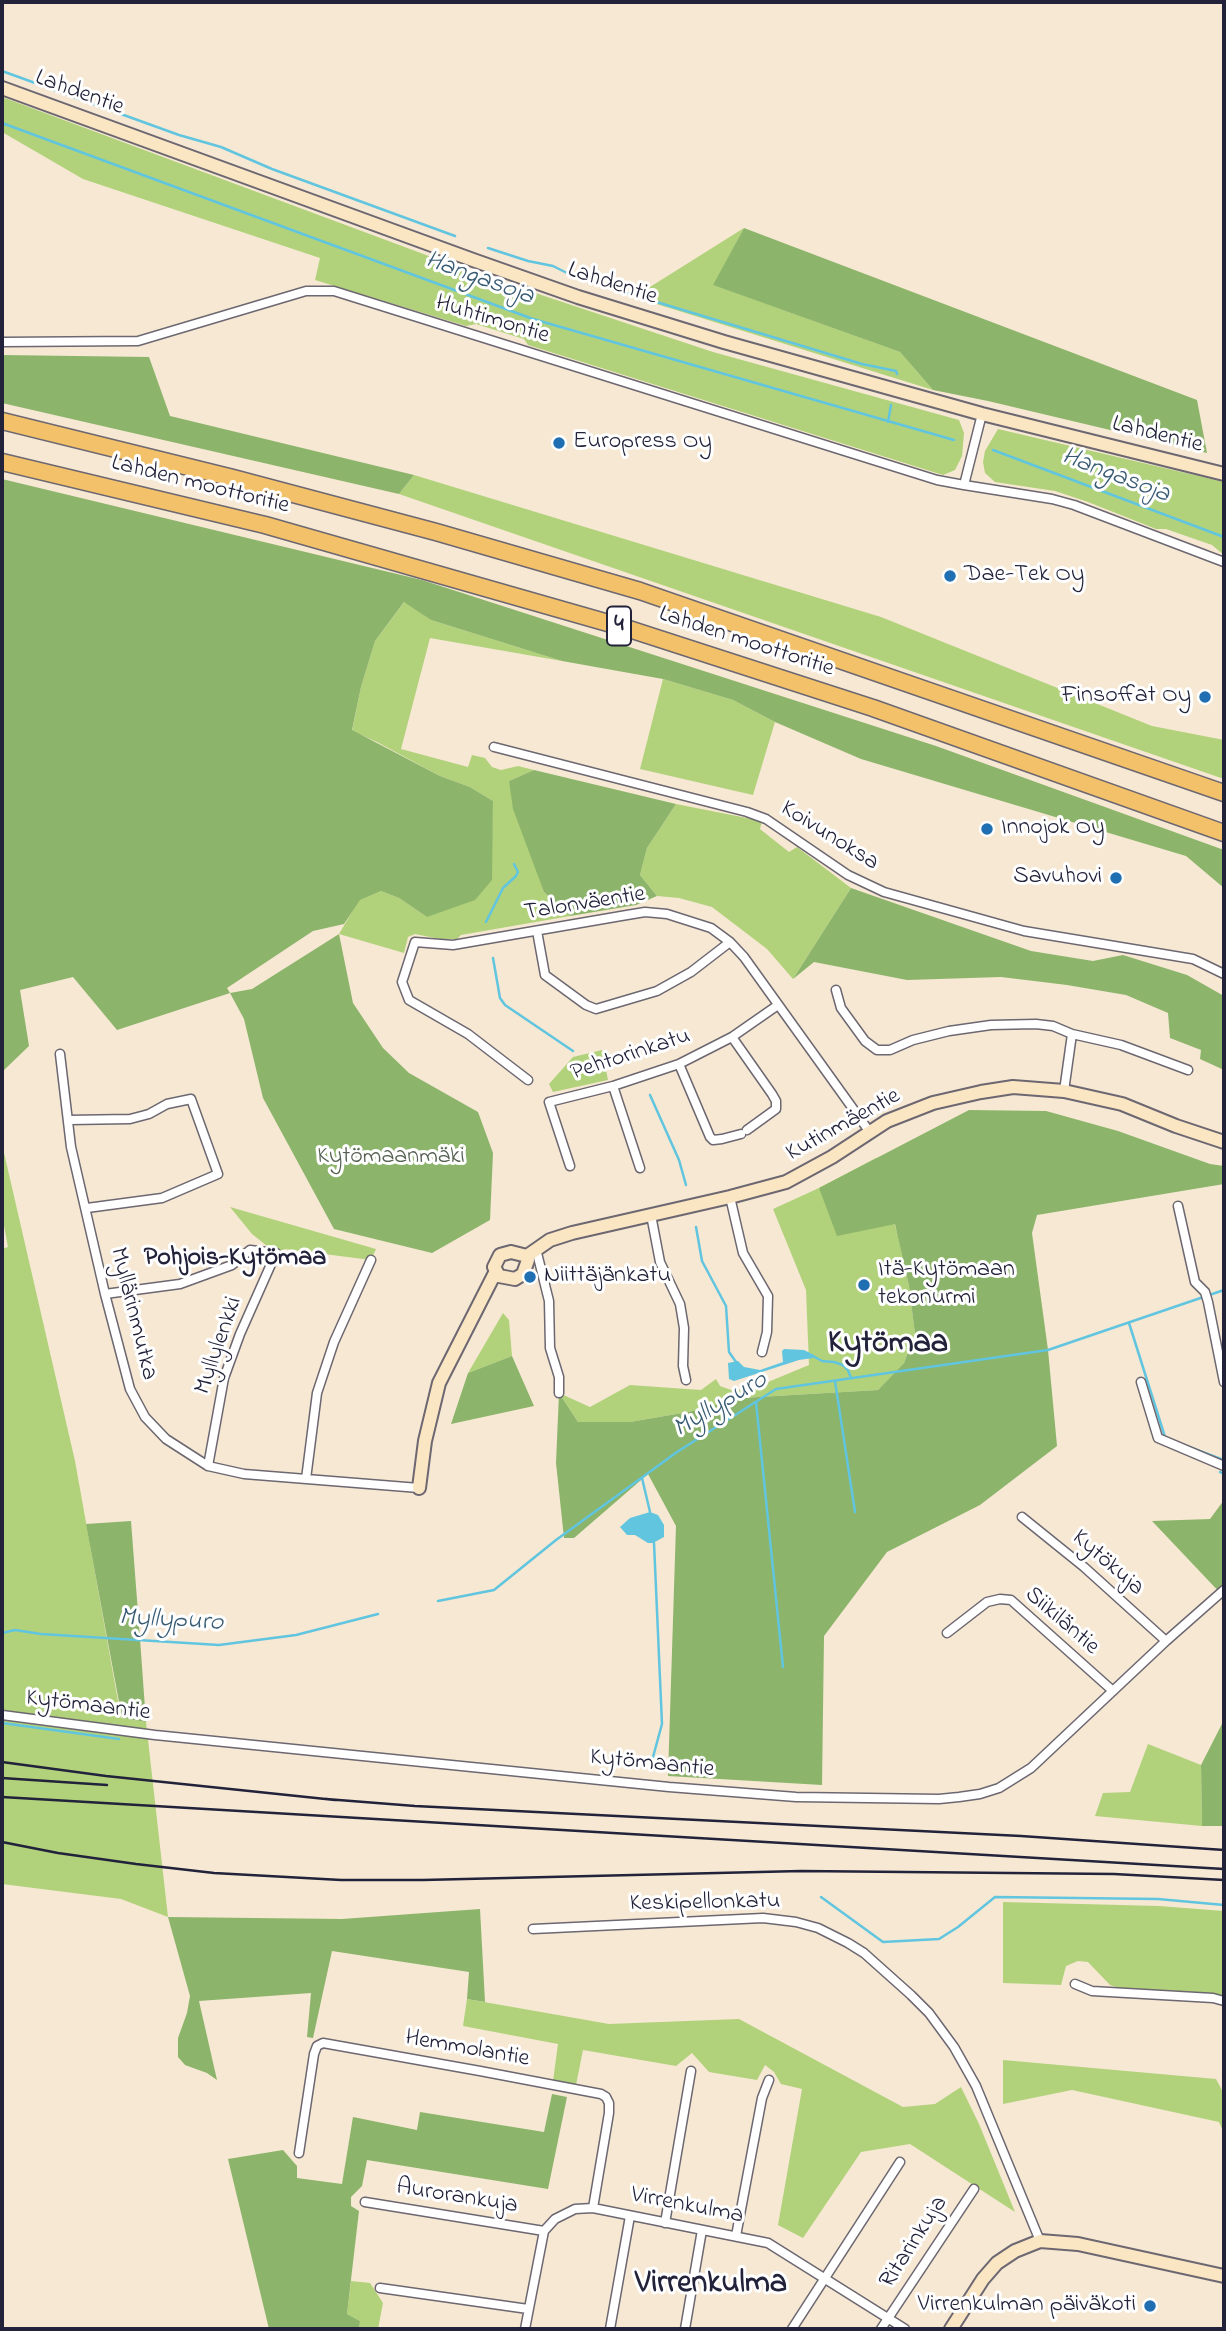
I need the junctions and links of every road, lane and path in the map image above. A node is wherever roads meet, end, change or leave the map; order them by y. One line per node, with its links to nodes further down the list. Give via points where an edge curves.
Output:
1 (2, 88): 3 (street, Lahdentie, via 578,297)
2 (2, 342): 7 (street, Huhtimontie, via 138,341 306,291 334,291)
3 (982, 414): 6 (street, Lahdentie); 7 (street)
4 (2, 421): 10 (highway, Lahden moottoritie / 4, via 436,532 640,591)
5 (2, 461): 11 (highway, Lahden moottoritie / 4, via 265,525 616,625 873,708)
6 (1224, 474)
7 (964, 485): 8 (street, Huhtimontie, via 1074,505)
8 (1224, 562)
9 (494, 747): 14 (street, Koivunoksa, via 766,819 848,875 884,892 1024,931 1193,959)
10 (1224, 793)
11 (1224, 833)
12 (537, 931): 13 (street, Talonväentie, via 645,912 698,923); 13 (street, via 545,975 596,1009 657,991); 22 (street, Talonväentie, via 453,945 415,942 402,982 410,1000 468,1034)
13 (730, 942): 16 (street, Talonväentie)
14 (1224, 974)
15 (836, 990): 17 (street, via 841,1008 877,1050 991,1025 1036,1024)
16 (778, 1005): 18 (street, Pehtorinkatu); 26 (street, Talonväentie)
17 (1072, 1034): 21 (street, via 1121,1045); 24 (street)
18 (732, 1037): 20 (street, Pehtorinkatu); 20 (street, via 776,1101 776,1109 744,1132 722,1139 710,1137)
19 (60, 1054): 25 (street, Myllärinmutka)
20 (679, 1064): 23 (street, Pehtorinkatu)
21 (1188, 1070)
22 (528, 1080)
23 (613, 1086): 28 (street, Pehtorinkatu, via 549,1102); 29 (street)
24 (1065, 1091): 26 (street, Kutinmäentie, via 1013,1087 981,1092 933,1103); 27 (street, Kutinmäentie, via 1116,1102)
25 (69, 1120): 32 (street, Myllärinmutka); 32 (street, via 131,1119 191,1099 218,1174 162,1198)
26 (869, 1131): 30 (street, Kutinmäentie, via 797,1177)
27 (1224, 1142)
28 (570, 1166)
29 (640, 1168)
30 (730, 1197): 33 (street, Kutinmäentie); 38 (street, via 743,1254 768,1296)
31 (1178, 1206): 41 (street, via 1195,1282 1208,1302)
32 (87, 1208): 37 (street, Myllärinmutka)
33 (651, 1215): 34 (street, Kutinmäentie, via 572,1233); 39 (street, via 660,1262 680,1304)
34 (531, 1252): 36 (street, Kutinmäentie, via 500,1255); 36 (street, Kutinmäentie, via 519,1277); 42 (street, via 549,1301 550,1348)
35 (371, 1260): 45 (street, via 317,1393)
36 (495, 1273): 46 (street, Kutinmäentie, via 439,1383)
37 (105, 1294): 43 (street, Myllärinmutka, via 130,1389 145,1417 166,1439); 43 (street, Myllylenkki, via 180,1284 232,1265 250,1250 276,1253 224,1378)
38 (762, 1352)
39 (686, 1380)
40 (1141, 1382): 44 (street, via 1158,1438)
41 (1224, 1382)
42 (559, 1393)
43 (208, 1466): 45 (street, Myllärinmutka)
44 (1224, 1466)
45 (306, 1479): 46 (street, Myllärinmutka)
46 (419, 1488)
47 (1023, 1517): 50 (street, Kytökuja)
48 (1224, 1590): 50 (street, Kytömaantie)
49 (947, 1633): 51 (street, Siikiläntie, via 987,1602 1011,1600)
50 (1166, 1641): 51 (street, Kytömaantie)
51 (1113, 1691): 52 (street, Kytömaantie, via 1031,1768 999,1788 939,1799 796,1797 669,1787)
52 (2, 1715)
53 (533, 1929): 68 (street, Keskipellonkatu, via 763,1918 818,1928 848,1943 911,1995 954,2048 976,2086)
54 (1074, 1984): 55 (street, via 1092,1991)
55 (1224, 2001)
56 (691, 2071): 64 (street)
57 (769, 2080): 67 (street)
58 (299, 2154): 62 (street, Hemmolantie, via 317,2046 332,2044 606,2097 609,2113)
59 (900, 2161): 70 (street)
60 (974, 2189): 73 (street, Ritarinkuja)
61 (365, 2202): 66 (street, Aurorankuja)
62 (593, 2208): 63 (street, Virrenkulma); 66 (street, Virrenkulma, via 575,2209)
63 (630, 2216): 64 (street, Virrenkulma); 75 (street)
64 (665, 2222): 65 (street, Virrenkulma)
65 (702, 2230): 67 (street, Virrenkulma); 76 (street)
66 (544, 2231): 72 (street)
67 (736, 2236): 70 (street, Virrenkulma, via 768,2242)
68 (1040, 2241): 69 (street, via 1078,2244); 80 (street, via 997,2263)
69 (1224, 2276)
70 (826, 2278): 73 (street, Virrenkulma); 77 (street)
71 (380, 2288): 72 (street)
72 (528, 2309): 74 (street)
73 (888, 2319): 78 (street, Ritarinkuja); 79 (street, Virrenkulma)
74 (524, 2329)
75 (610, 2329)
76 (685, 2329)
77 (792, 2329)
78 (881, 2329)
79 (905, 2329)
80 (951, 2329)

